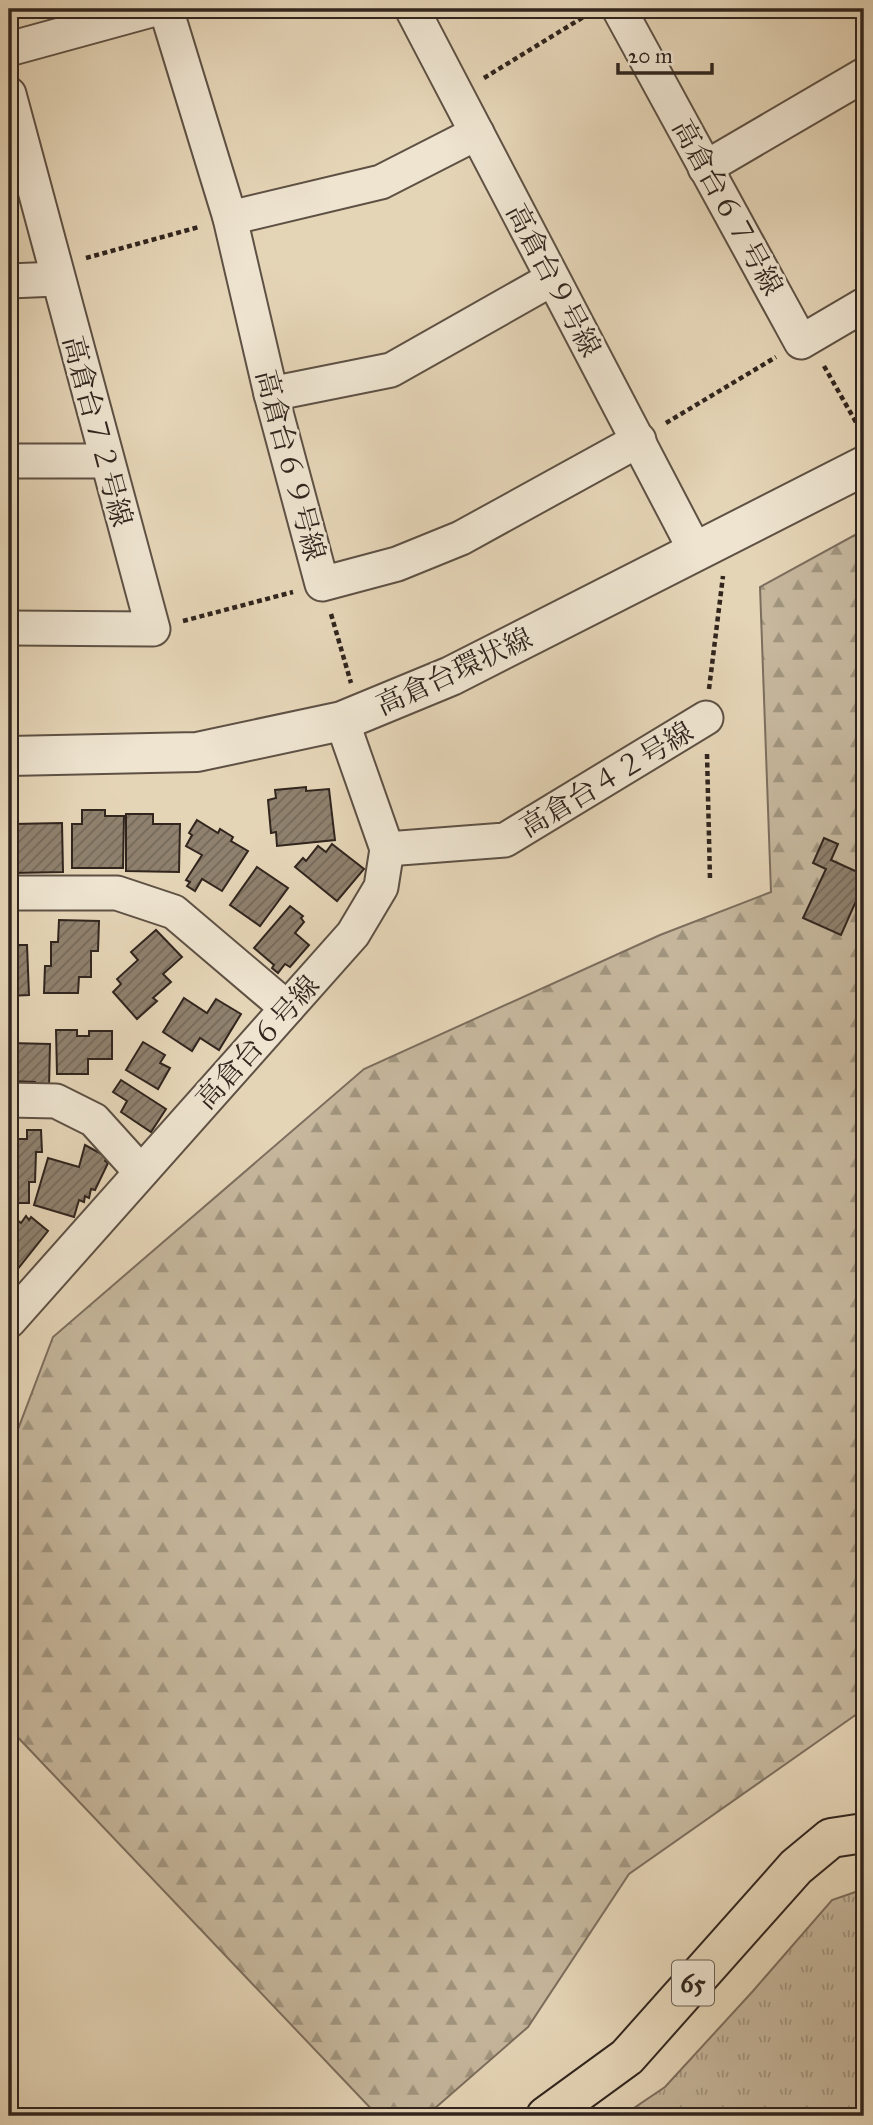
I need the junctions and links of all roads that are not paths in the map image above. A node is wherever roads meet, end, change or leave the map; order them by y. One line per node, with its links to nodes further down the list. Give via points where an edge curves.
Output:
1 (155, 9): 5 (street)
2 (166, 9): 10 (street, 高倉台６９号線)
3 (412, 9): 8 (street, 高倉台９号線)
4 (619, 9): 9 (street, 高倉台６７号線)
5 (9, 49)
6 (864, 75): 9 (street)
7 (9, 93): 11 (street, 高倉台７２号線)
8 (477, 133): 10 (street, via 381,182); 12 (street, 高倉台９号線)
9 (705, 168): 14 (street, 高倉台６７号線, via 805,340)
10 (230, 218): 15 (street, 高倉台６９号線)
11 (55, 273): 13 (street); 19 (street, 高倉台７２号線)
12 (552, 279): 15 (street, via 391,370); 16 (street, 高倉台９号線)
13 (9, 281)
14 (864, 305)
15 (271, 394): 16 (street, 高倉台６９号線, via 322,584 397,564 461,538)
16 (639, 440): 20 (street, 高倉台９号線)
17 (864, 450): 20 (street, 高倉台環状線)
18 (9, 461): 19 (street)
19 (106, 461): 21 (street, 高倉台７２号線, via 153,629)
20 (710, 562): 22 (street, 高倉台環状線, via 451,677)
21 (9, 628)
22 (347, 704): 24 (street, 高倉台環状線, via 197,752); 25 (street, 高倉台６号線)
23 (706, 718): 25 (street, 高倉台４２号線, via 505,840)
24 (9, 756)
25 (387, 849): 27 (street, 高倉台６号線, via 381,887 353,934)
26 (9, 893): 27 (street, via 117,893 174,912)
27 (287, 1008): 29 (street, 高倉台６号線)
28 (9, 1100): 29 (street, via 56,1101 94,1120)
29 (141, 1172): 30 (street, 高倉台６号線)
30 (9, 1321)
31 (864, 1813): 32 (street)
32 (848, 1836): 33 (main road, 65, via 796,1867 627,2057)
33 (546, 2116)

